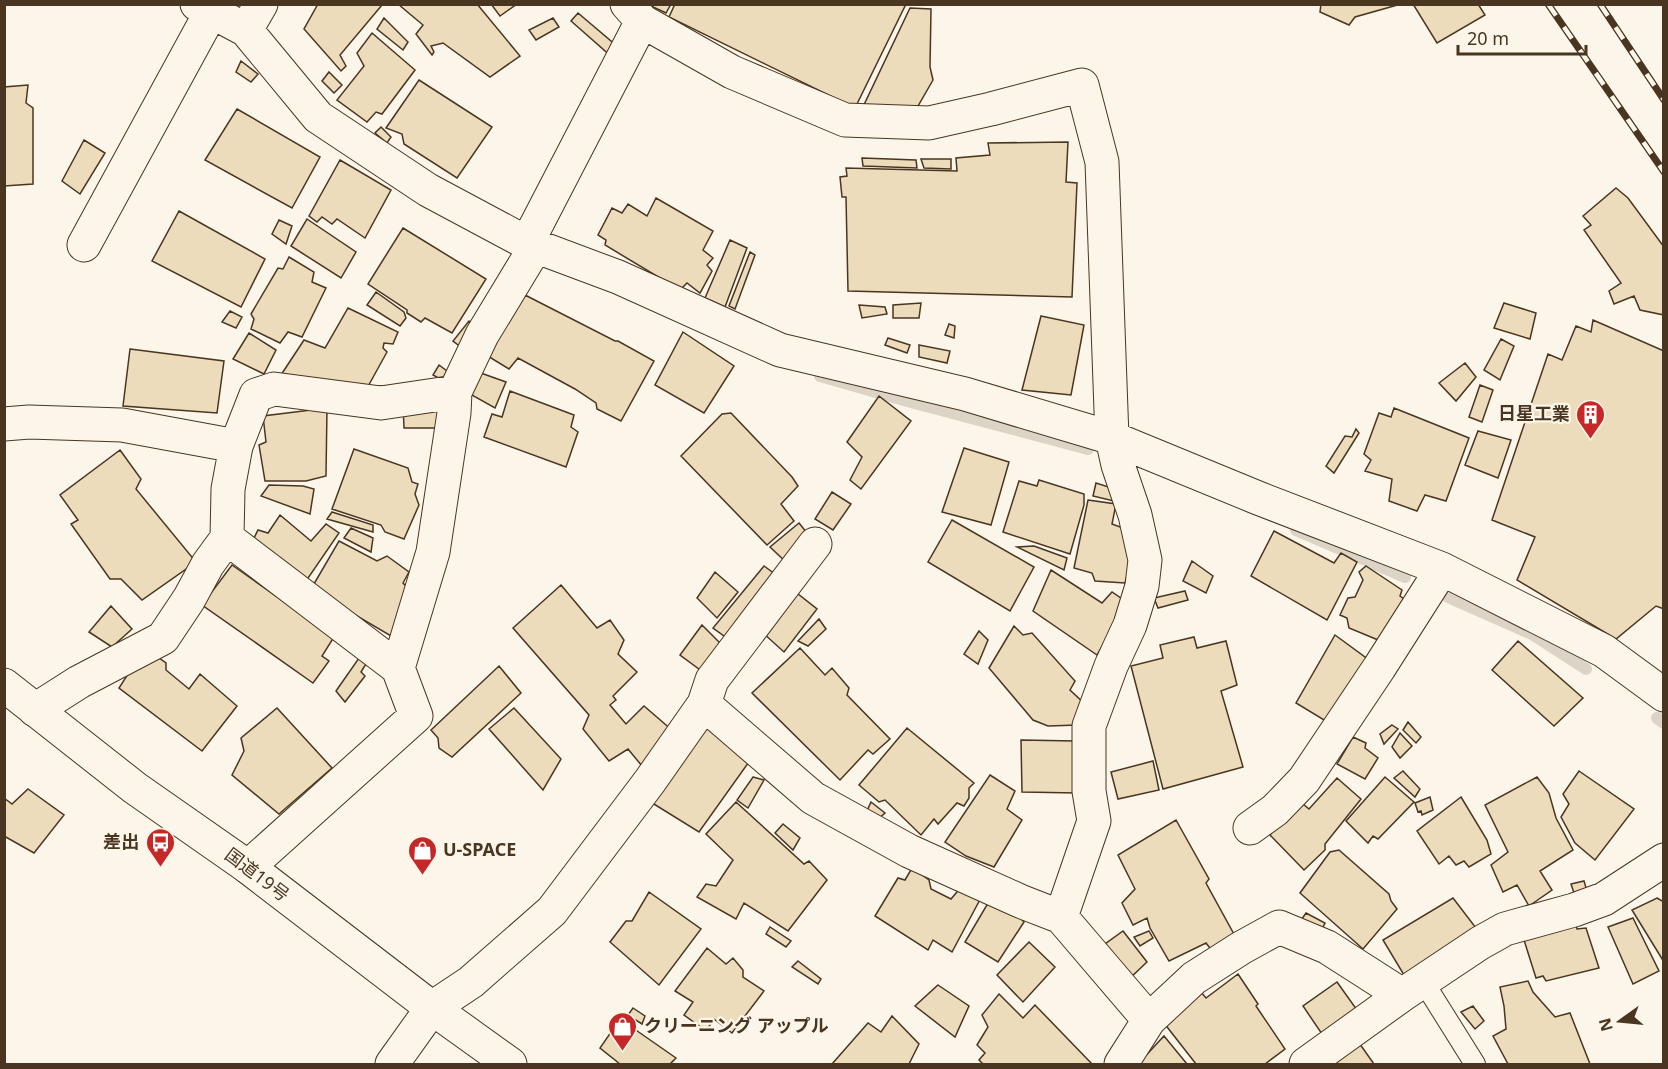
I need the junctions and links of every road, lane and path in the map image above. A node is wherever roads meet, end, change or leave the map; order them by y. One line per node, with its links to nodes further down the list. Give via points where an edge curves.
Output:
1 (204, 8): 3 (main road); 5 (main road)
2 (634, 13): 4 (main road); 8 (main road, via 732,72 845,120 929,123 1082,85 1102,162)
3 (253, 17): 4 (main road, via 318,117 428,190)
4 (531, 244): 6 (main road); 8 (main road, via 618,277 780,350 965,394)
5 (84, 245)
6 (455, 392): 9 (main road, via 381,403 274,388 255,395); 13 (main road, via 433,552)
7 (4, 424): 9 (main road, via 122,425)
8 (1112, 438): 12 (main road); 21 (main road, via 1135,515 1144,560 1142,586 1089,726 1089,791 1094,821)
9 (236, 446): 10 (main road, via 228,489)
10 (227, 538): 13 (main road); 17 (main road, via 163,638)
11 (815, 544): 16 (main road, via 712,680)
12 (1442, 569): 15 (main road, via 1604,651); 18 (main road, via 1304,780 1275,810)
13 (398, 668): 20 (main road, via 416,716)
14 (4, 685): 17 (main road, 国道19号)
15 (1664, 695)
16 (704, 704): 21 (main road, via 813,798 909,851); 23 (main road, via 552,911 471,982)
17 (35, 710): 20 (main road, 国道19号, via 135,788)
18 (1250, 828)
19 (1664, 860): 22 (main road, via 1604,899 1505,929)
20 (248, 867): 23 (main road, 国道19号)
21 (1061, 917): 24 (main road)
22 (1413, 988): 24 (main road, via 1279,927 1194,978); 28 (main road); 29 (lane)
23 (432, 1008): 25 (main road); 26 (main road, 国道19号)
24 (1149, 1020): 27 (main road)
25 (392, 1065)
26 (510, 1065)
27 (1120, 1065)
28 (1306, 1065)
29 (1475, 1065)

